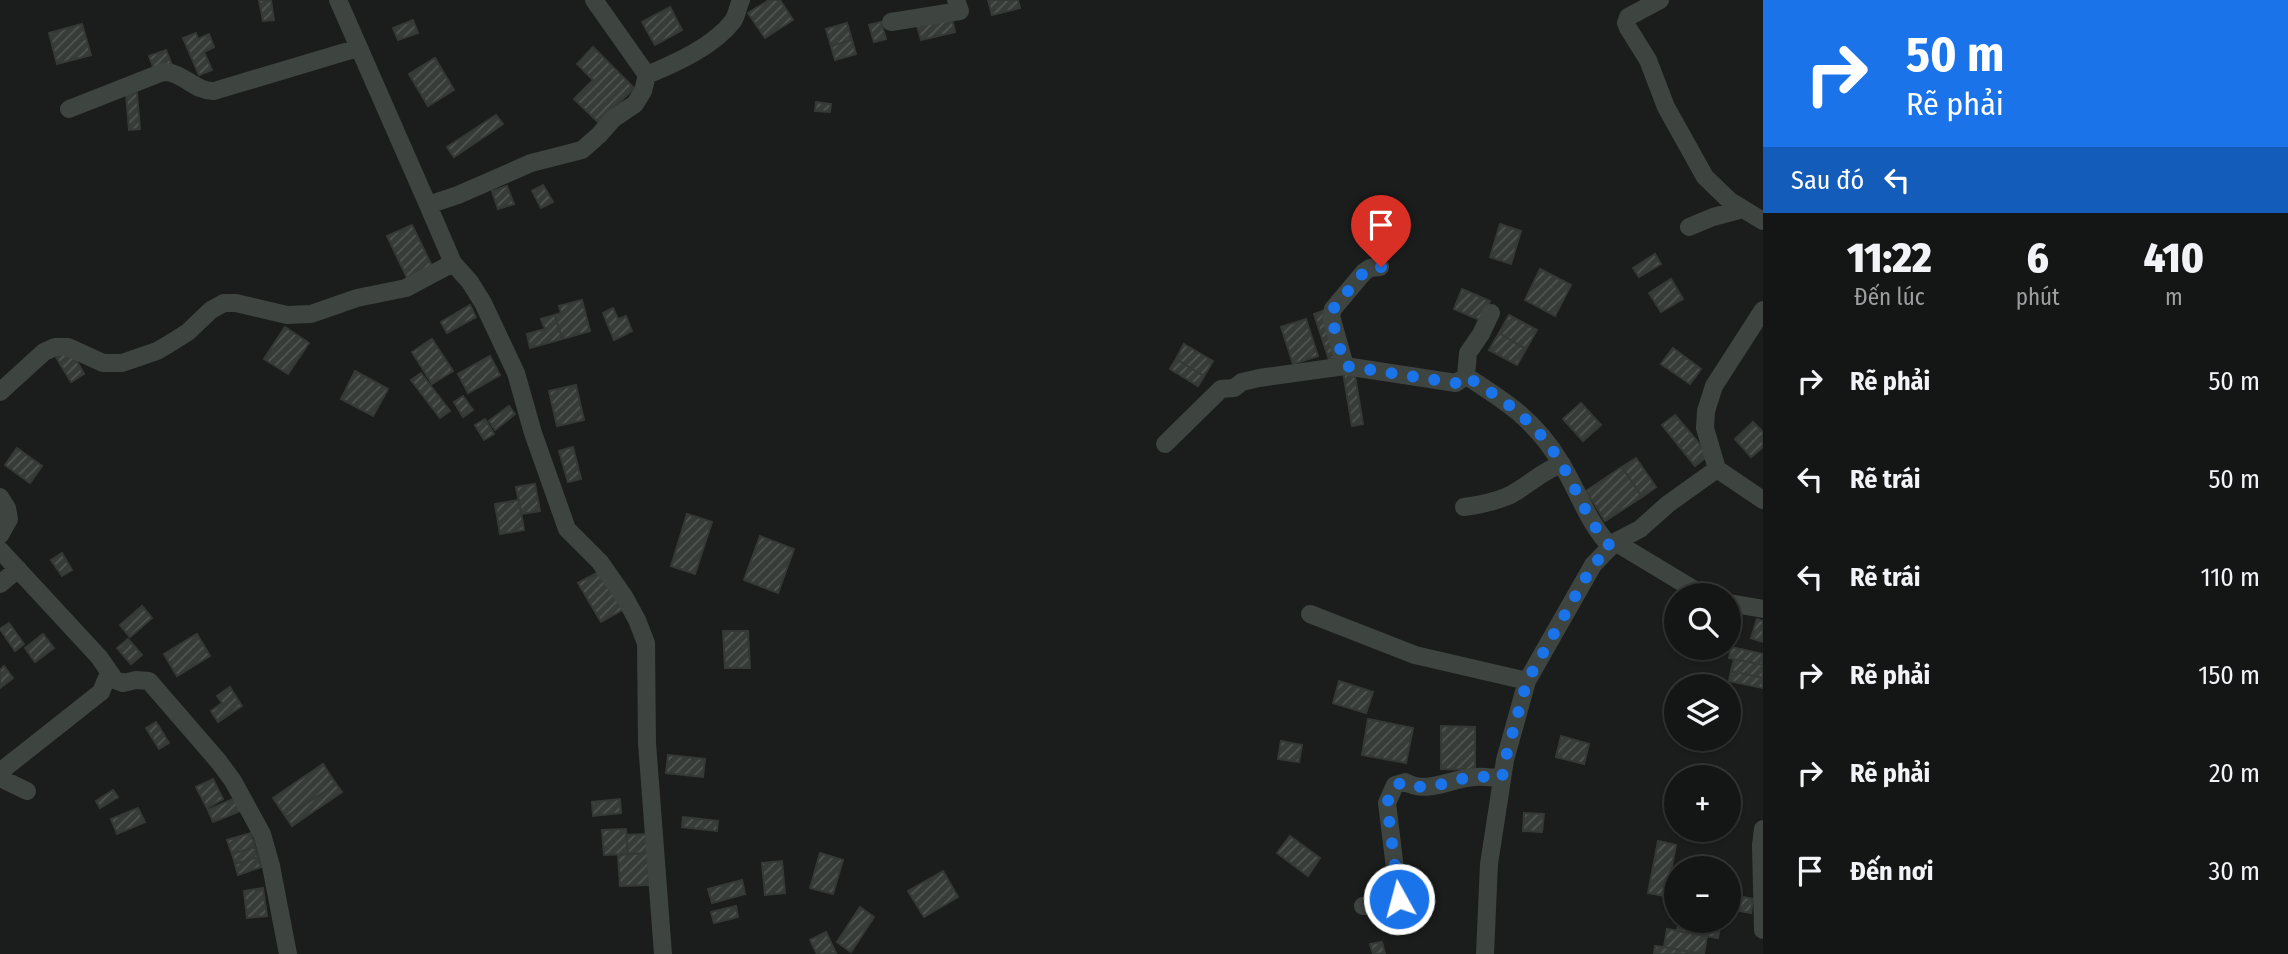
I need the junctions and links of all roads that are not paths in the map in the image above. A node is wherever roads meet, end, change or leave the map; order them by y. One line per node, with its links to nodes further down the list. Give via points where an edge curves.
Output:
1 (338, 0): 7 (street)
2 (594, 0): 8 (street)
3 (741, 0): 8 (street, via 734,19 714,37 683,60)
4 (956, 0): 6 (street, via 960,11)
5 (1660, 0): 11 (street, via 1628,17 1626,23 1705,177)
6 (891, 22)
7 (358, 48): 9 (street, via 214,91 163,72); 10 (street)
8 (647, 75): 10 (street, via 635,104 582,150 531,163)
9 (69, 109)
10 (428, 205): 14 (street)
11 (1743, 209): 12 (street); 13 (street)
12 (1763, 221)
13 (1689, 227)
14 (453, 263): 20 (street, via 406,288 311,314 287,316 224,303 163,348 122,363 103,363 68,347 55,347); 44 (street, via 483,303 516,373 567,529 606,571 646,643 647,743)
15 (1381, 267): 18 (street, via 1364,272 1333,309)
16 (1763, 310): 23 (street, via 1710,396 1705,428)
17 (1491, 313): 19 (street, via 1468,353)
18 (1345, 366): 19 (street, via 1456,383); 21 (street, via 1259,378 1221,389)
19 (1466, 376): 22 (street, via 1511,404)
20 (0, 392)
21 (1165, 444)
22 (1562, 464): 26 (street, via 1509,495); 28 (street, via 1594,526)
23 (1717, 469): 25 (street); 28 (street)
24 (0, 497): 27 (street, via 9,519)
25 (1763, 500)
26 (1464, 507)
27 (0, 535)
28 (1613, 545): 31 (street); 37 (street, via 1593,565)
29 (0, 550): 30 (street)
30 (18, 569): 32 (street); 36 (street)
31 (1681, 583)
32 (0, 584)
33 (1741, 605): 34 (street)
34 (1763, 609)
35 (1310, 614): 37 (street, via 1415,655)
36 (109, 673): 39 (street, via 101,692 6,767 4,780); 43 (street, via 120,683 149,681 233,781 262,834)
37 (1527, 681): 38 (street)
38 (1502, 778): 41 (street, via 1473,776 1430,787 1405,782 1395,785 1387,803 1399,901); 45 (street, via 1489,864)
39 (27, 791)
40 (1763, 829): 42 (street)
41 (1363, 905)
42 (1763, 930)
43 (288, 954)
44 (663, 954)
45 (1485, 954)

